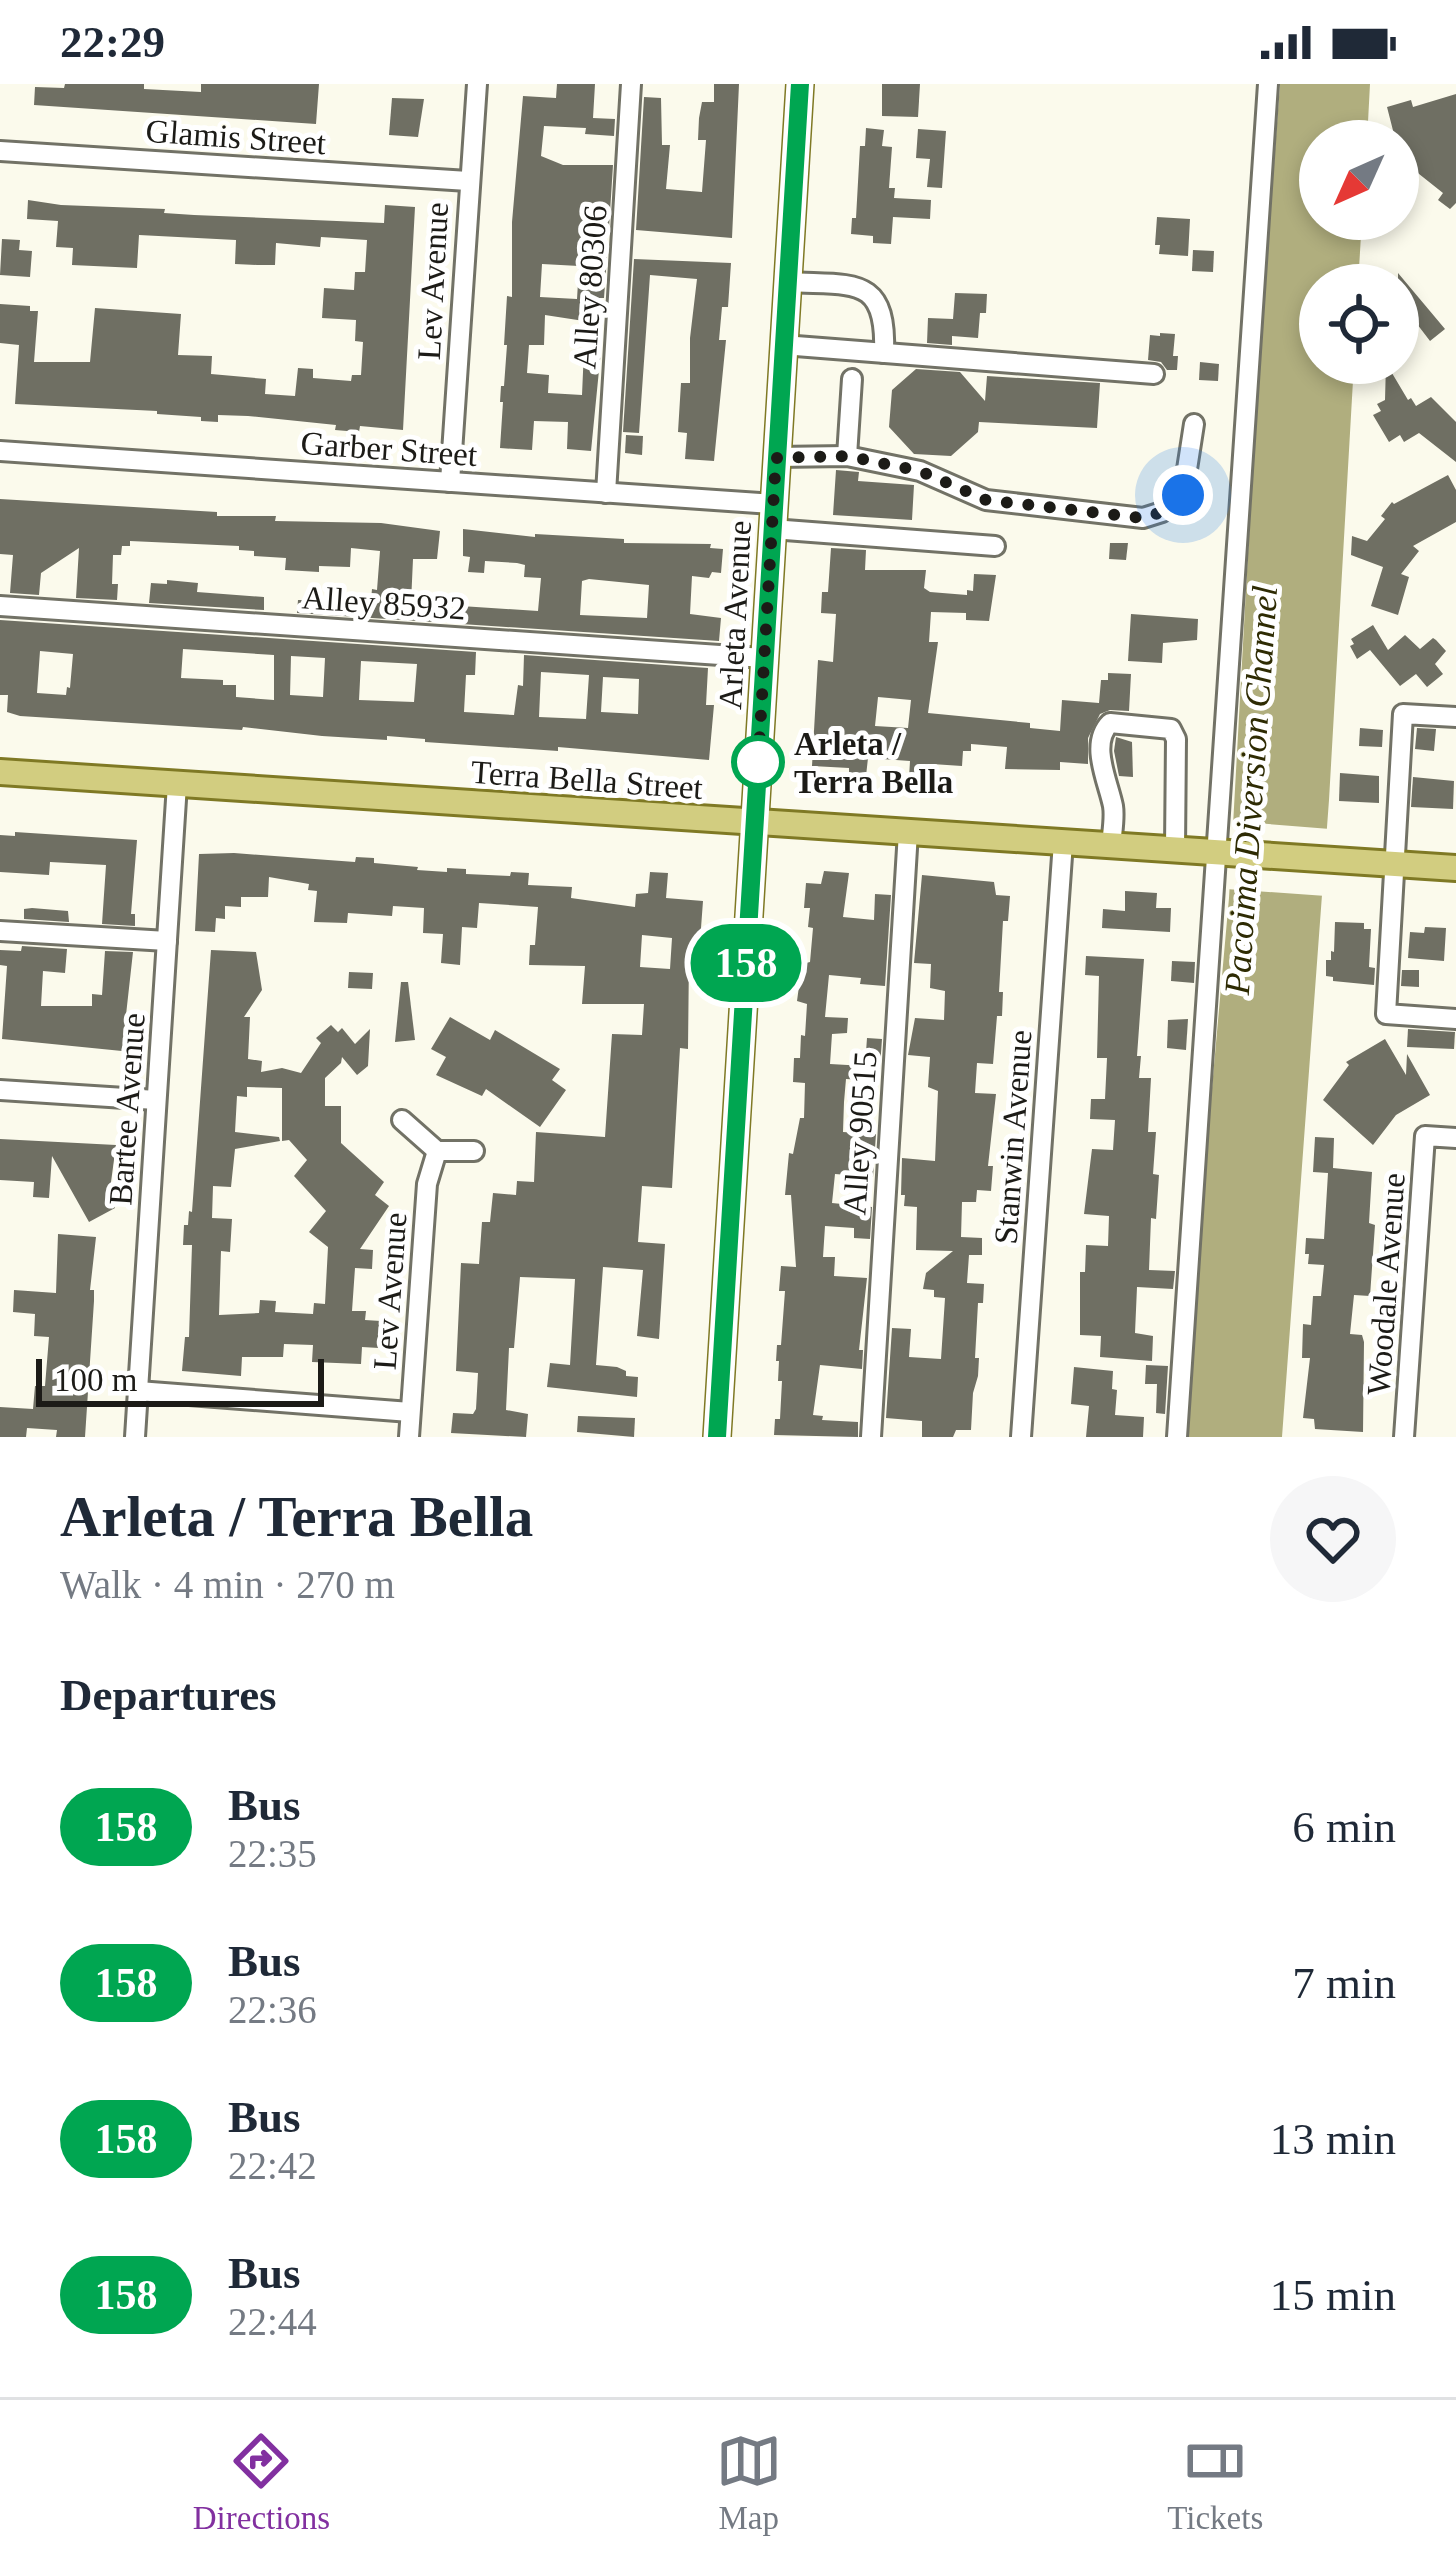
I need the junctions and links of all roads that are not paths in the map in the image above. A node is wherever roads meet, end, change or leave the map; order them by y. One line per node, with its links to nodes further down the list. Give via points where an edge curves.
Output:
1 (477, 84): 6 (street, Lev Avenue)
2 (631, 84): 17 (street, Alley 80306)
3 (800, 84): 7 (main road, Arleta Avenue)
4 (1268, 84): 30 (street)
5 (0, 151): 6 (street, Glamis Street)
6 (468, 181): 16 (street, Lev Avenue)
7 (788, 282): 8 (main road, Arleta Avenue); 9 (street, via 871,295 885,320)
8 (784, 345): 9 (street); 15 (main road, Arleta Avenue)
9 (884, 353): 10 (street)
10 (1154, 374)
11 (852, 380): 14 (street)
12 (1194, 424): 14 (street, via 1183,495 1143,518 986,500 920,471)
13 (0, 451): 16 (street, Garber Street)
14 (847, 456): 15 (street)
15 (776, 458): 18 (main road, Arleta Avenue)
16 (450, 482): 17 (street, Garber Street)
17 (606, 493): 18 (street, Garber Street)
18 (772, 517): 19 (street, Garber Street); 21 (main road, Arleta Avenue)
19 (995, 546)
20 (0, 606): 21 (street, Alley 85932)
21 (764, 658): 25 (main road, Arleta Avenue)
22 (1456, 717): 31 (street, via 1402,714)
23 (0, 772): 24 (main road, Terra Bella Street)
24 (177, 784): 25 (main road, Terra Bella Street); 34 (street, Bartee Avenue)
25 (755, 824): 26 (main road, Terra Bella Street); 46 (main road, Arleta Avenue)
26 (908, 832): 27 (main road, Terra Bella Street); 47 (street, Alley 90515)
27 (1063, 842): 28 (main road, Terra Bella Street); 48 (street, Stanwin Avenue)
28 (1111, 845): 29 (main road, Terra Bella Street); 29 (street, via 1103,730 1123,723 1171,729 1176,739)
29 (1174, 849): 30 (main road, Terra Bella Street)
30 (1221, 853): 31 (main road, Terra Bella Street); 49 (street)
31 (1393, 864): 32 (main road, Terra Bella Street); 35 (street, via 1386,1014)
32 (1456, 868)
33 (0, 932): 34 (street)
34 (167, 940): 37 (street, Bartee Avenue)
35 (1456, 1018)
36 (0, 1090): 37 (street)
37 (157, 1100): 42 (street, Bartee Avenue)
38 (402, 1120): 40 (street)
39 (1456, 1138): 50 (street, Woodale Avenue, via 1425,1136)
40 (437, 1151): 41 (street); 43 (street, Lev Avenue, via 427,1184)
41 (475, 1151)
42 (138, 1391): 43 (street); 44 (street, Bartee Avenue)
43 (410, 1412): 45 (street, Lev Avenue)
44 (135, 1437)
45 (409, 1437)
46 (717, 1437)
47 (871, 1437)
48 (1022, 1437)
49 (1177, 1437)
50 (1404, 1437)

